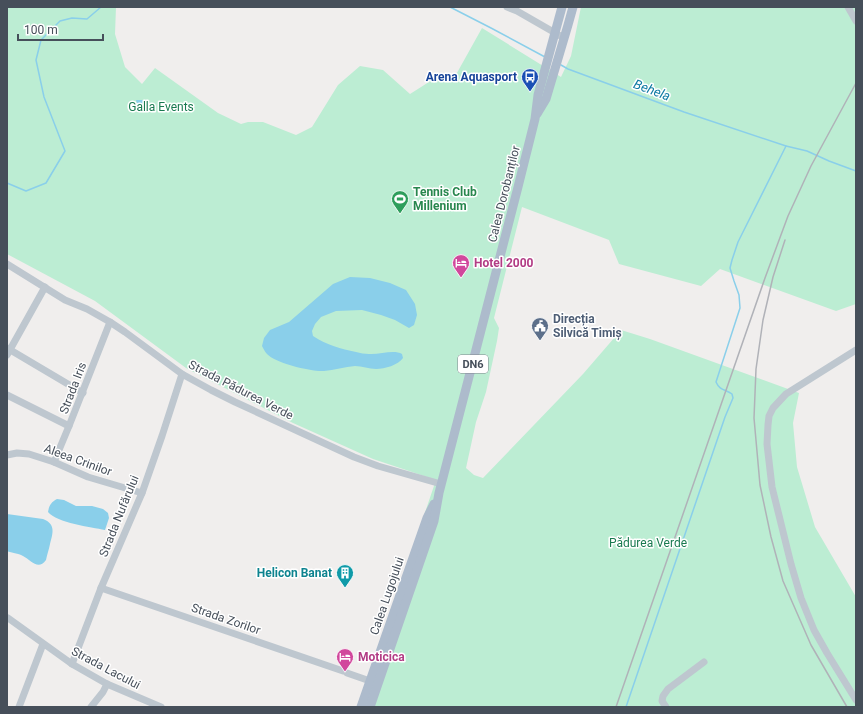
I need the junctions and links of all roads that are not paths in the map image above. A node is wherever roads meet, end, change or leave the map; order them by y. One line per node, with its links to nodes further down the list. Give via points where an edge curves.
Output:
1 (507, 7): 6 (street)
2 (562, 7): 6 (main road, Calea Dorobanților / DN6)
3 (572, 7): 7 (main road, Calea Dorobanților / DN6)
4 (848, 7): 5 (street)
5 (856, 20)
6 (554, 32): 7 (street); 8 (main road, Calea Dorobanților / DN6, via 549,53)
7 (564, 38): 8 (main road, Calea Dorobanților / DN6, via 558,57)
8 (550, 68): 20 (main road, Calea Dorobanților / DN6, via 546,98 535,119)
9 (7, 264): 10 (street, Strada Pădurea Verde)
10 (45, 287): 11 (street, Strada Pădurea Verde); 13 (street)
11 (110, 322): 14 (street, Strada Pădurea Verde); 15 (street, Strada Iris)
12 (856, 350): 29 (street, via 786,394 778,402 770,416 767,444 772,487 801,598 817,636)
13 (8, 351): 15 (street)
14 (182, 374): 20 (street, Strada Pădurea Verde, via 342,452); 21 (street, Strada Nufărului)
15 (83, 393): 17 (street, Strada Iris)
16 (7, 395): 17 (street)
17 (70, 426): 19 (street, Strada Iris)
18 (7, 455): 19 (street, Aleea Crinilor, via 24,453)
19 (54, 462): 21 (street, Aleea Crinilor, via 88,477)
20 (440, 489): 27 (main road, Calea Lugojului / DN6, via 427,518); 34 (main road, Calea Lugojului / DN6, via 434,521)
21 (142, 492): 22 (street, Strada Nufărului)
22 (101, 588): 26 (street, Strada Nufărului); 27 (street, Strada Zorilor)
23 (8, 618): 24 (street, Strada Lacului)
24 (43, 644): 26 (street, Strada Lacului); 30 (street)
25 (704, 662): 35 (street, via 668,689 662,701)
26 (72, 664): 28 (street, Strada Lacului)
27 (370, 681): 33 (main road, Calea Lugojului / DN6)
28 (107, 684): 31 (street); 32 (street, Strada Lacului)
29 (856, 700)
30 (19, 707)
31 (91, 707)
32 (162, 707)
33 (361, 707)
34 (370, 707)
35 (666, 707)

